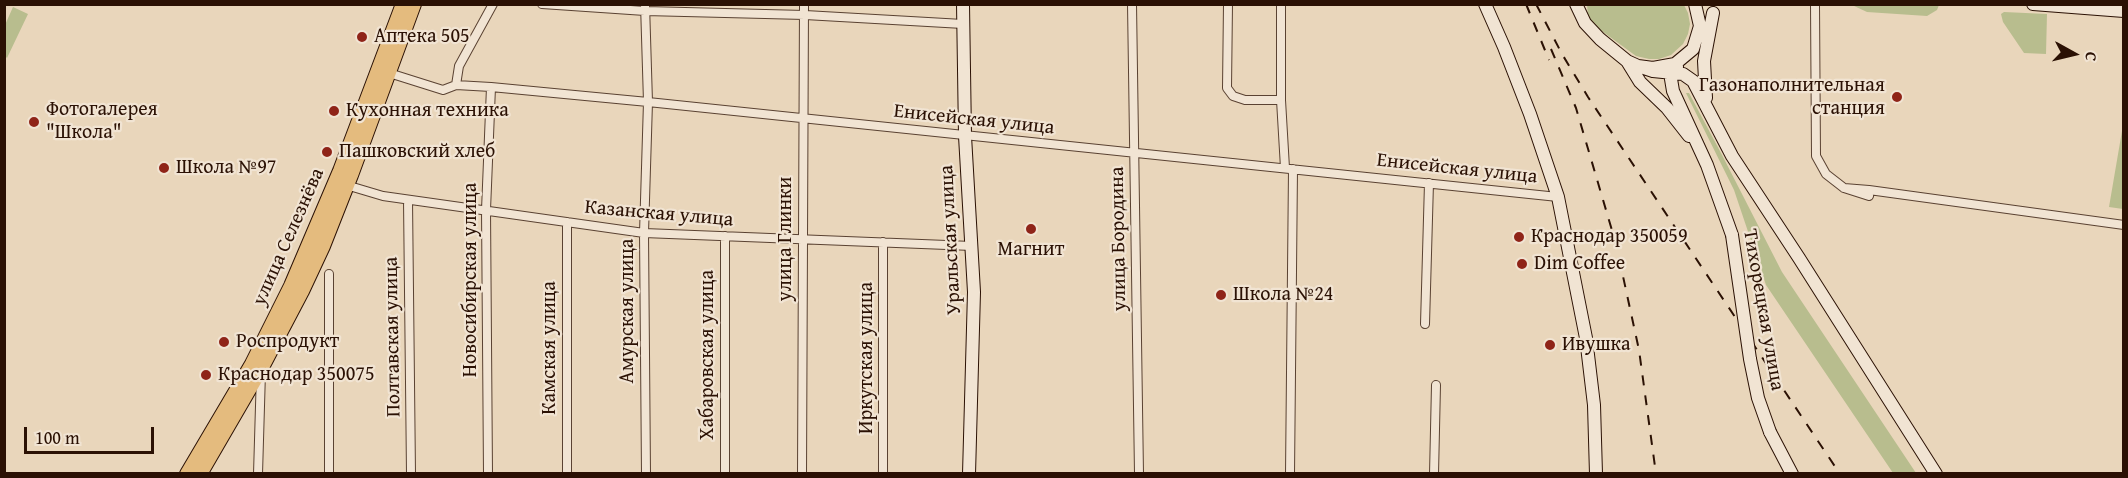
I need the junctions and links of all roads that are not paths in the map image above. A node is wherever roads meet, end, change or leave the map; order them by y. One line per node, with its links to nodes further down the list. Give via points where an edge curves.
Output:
1 (403, 4): 54 (main road, улица Селезнёва, via 336,182 291,286 252,364)
2 (414, 4): 23 (main road, улица Селезнёва)
3 (493, 4): 25 (street, via 459,66)
4 (542, 4): 15 (street)
5 (804, 4): 18 (street, улица Глинки)
6 (963, 4): 19 (main road, Уральская улица)
7 (1132, 4): 34 (street, улица Бородина)
8 (1228, 4): 28 (street, via 1227,88 1233,96 1245,100)
9 (1281, 4): 28 (street)
10 (1485, 4): 39 (main road)
11 (1695, 4): 20 (main road, via 1700,26)
12 (1815, 4): 38 (street, via 1816,156 1826,174)
13 (2033, 4): 17 (main road)
14 (1579, 7): 22 (main road, via 1592,32)
15 (645, 8): 18 (street); 29 (street, Амурская улица)
16 (1716, 9): 20 (main road); 27 (main road, via 1704,61)
17 (2124, 11)
18 (805, 15): 19 (street); 31 (street, улица Глинки)
19 (963, 24): 32 (main road, Уральская улица)
20 (1694, 49): 21 (main road); 27 (main road)
21 (1680, 62): 22 (main road, via 1665,67); 24 (main road)
22 (1633, 63): 24 (main road); 33 (main road, Тихорецкая улица, via 1640,82 1667,108)
23 (389, 73): 25 (street, Енисейская улица, via 443,90); 37 (main road, улица Селезнёва)
24 (1673, 73): 30 (main road, via 1692,81); 33 (main road, Тихорецкая улица, via 1673,91)
25 (456, 85): 26 (street, Енисейская улица)
26 (491, 87): 29 (street, Енисейская улица); 42 (street, Новосибирская улица)
27 (1706, 98): 30 (main road)
28 (1281, 100): 35 (street)
29 (648, 102): 31 (street, Енисейская улица); 45 (street, Амурская улица)
30 (1708, 111): 71 (main road, via 1732,156)
31 (803, 118): 32 (street, Енисейская улица); 47 (street, улица Глинки)
32 (965, 136): 34 (street, Енисейская улица); 49 (main road, Уральская улица)
33 (1700, 152): 70 (main road, Тихорецкая улица, bridge, via 1732,235 1758,398)
34 (1135, 153): 35 (street, Енисейская улица); 66 (street, улица Бородина)
35 (1289, 168): 36 (street, Енисейская улица); 67 (street)
36 (1429, 183): 39 (street, Енисейская улица); 51 (street)
37 (346, 185): 41 (street, Казанская улица); 52 (main road, улица Селезнёва, via 323,246)
38 (1844, 189): 40 (street); 44 (street)
39 (1558, 196): 69 (main road, via 1586,338 1594,405)
40 (1869, 196)
41 (408, 200): 42 (street, Казанская улица); 58 (street, Полтавская улица)
42 (486, 210): 43 (street, Казанская улица); 59 (street, Новосибирская улица)
43 (567, 222): 45 (street, Казанская улица); 60 (street, Камская улица)
44 (2124, 225)
45 (644, 233): 46 (street, Казанская улица); 61 (street, Амурская улица)
46 (725, 237): 47 (street, Казанская улица); 62 (street, Хабаровская улица)
47 (802, 240): 48 (street, Казанская улица); 63 (street, улица Глинки)
48 (883, 242): 49 (street, Казанская улица); 64 (street, Иркутская улица)
49 (972, 246): 65 (main road, Уральская улица, via 974,331)
50 (329, 274): 57 (street)
51 (1425, 324)
52 (261, 369): 55 (main road, улица Селезнёва); 56 (street)
53 (1436, 385): 68 (street)
54 (187, 474)
55 (200, 474)
56 (258, 474)
57 (329, 474)
58 (411, 474)
59 (488, 474)
60 (567, 474)
61 (646, 474)
62 (725, 474)
63 (802, 474)
64 (884, 474)
65 (969, 474)
66 (1139, 474)
67 (1290, 474)
68 (1434, 474)
69 (1596, 474)
70 (1792, 474)
71 (1935, 474)

